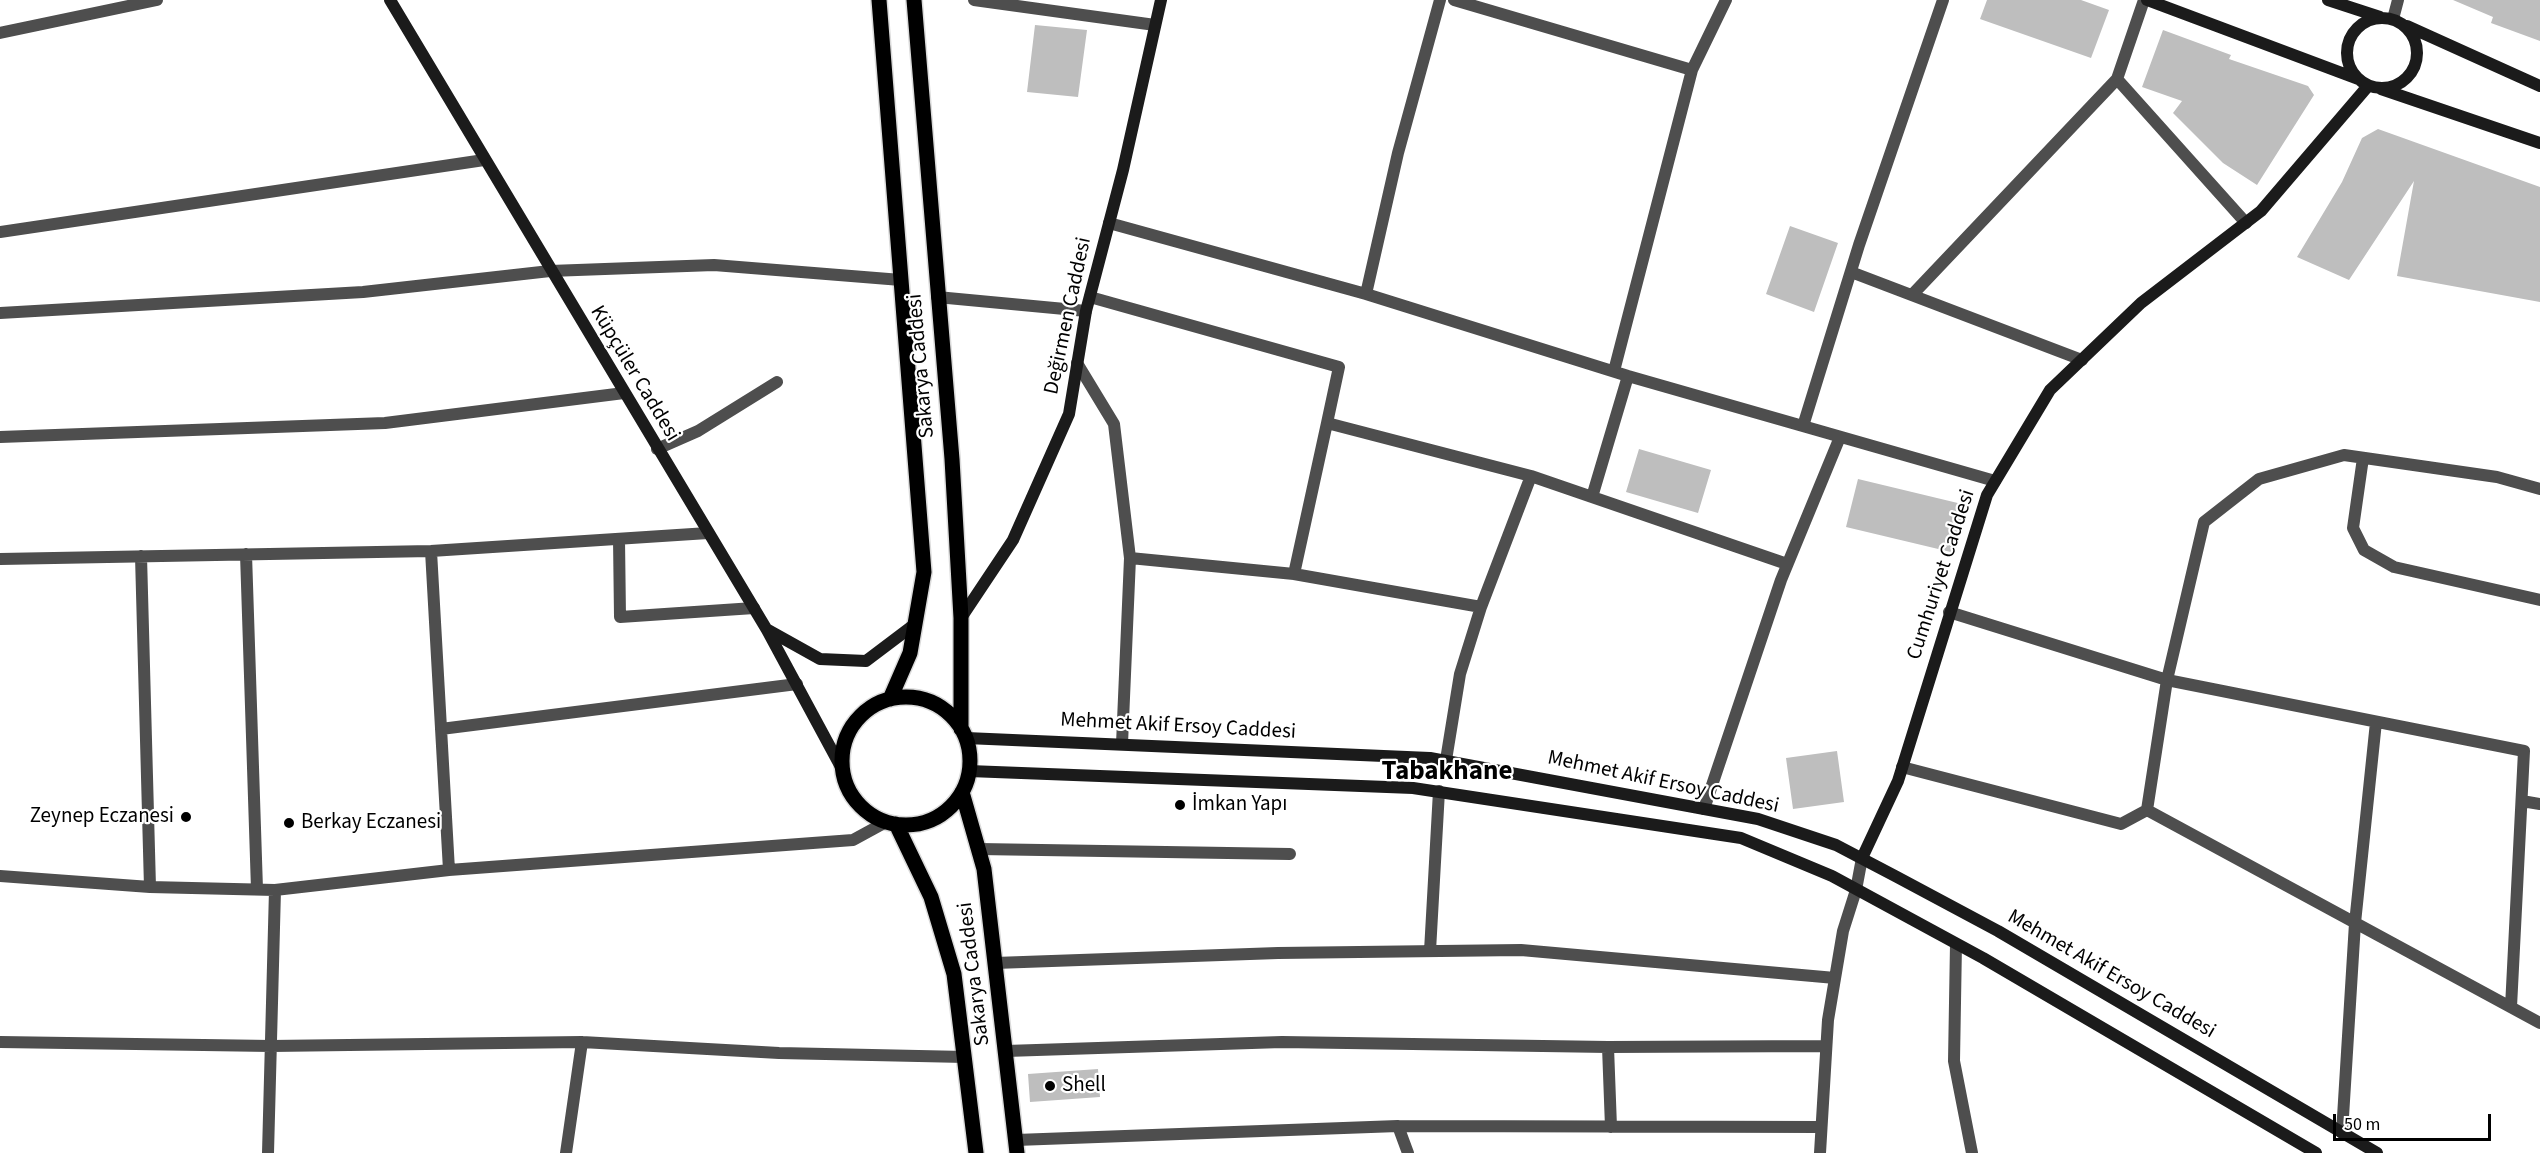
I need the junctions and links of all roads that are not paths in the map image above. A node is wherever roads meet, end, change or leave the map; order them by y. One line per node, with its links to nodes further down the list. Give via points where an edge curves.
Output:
1 (157, 0): 16 (street)
2 (390, 0): 22 (main road, Küpçüler Caddesi)
3 (879, 0): 28 (main road, Sakarya Caddesi)
4 (914, 0): 31 (main road, Sakarya Caddesi)
5 (974, 0): 15 (street)
6 (1161, 0): 15 (main road, Değirmen Caddesi)
7 (1440, 0): 29 (street, via 1398,153)
8 (1454, 0): 17 (street)
9 (1726, 0): 17 (street)
10 (1942, 0): 27 (street)
11 (2145, 0): 18 (street); 19 (main road)
12 (2328, 0): 14 (main road)
13 (2398, 0): 14 (street)
14 (2392, 20): 19 (main road, via 2359,26 2349,41 2346,59 2350,70); 19 (main road, via 2415,41 2417,60 2399,84); 20 (main road)
15 (1155, 25): 23 (main road, Değirmen Caddesi)
16 (0, 33)
17 (1692, 70): 37 (street)
18 (2117, 79): 24 (street); 30 (street)
19 (2369, 84): 21 (main road); 24 (main road, Cumhuriyet Caddesi, via 2260,212)
20 (2540, 86)
21 (2540, 143)
22 (484, 160): 25 (street); 26 (main road, Küpçüler Caddesi)
23 (1109, 223): 29 (street); 32 (main road, Değirmen Caddesi)
24 (2246, 223): 35 (main road, Cumhuriyet Caddesi, via 2141,303)
25 (0, 232)
26 (550, 271): 28 (street, via 714,265); 34 (street, via 363,292); 40 (main road, Küpçüler Caddesi)
27 (1851, 272): 30 (street); 42 (street)
28 (901, 280): 65 (main road, Sakarya Caddesi, via 924,572)
29 (1366, 294): 37 (street)
30 (1912, 295): 35 (street)
31 (937, 297): 33 (street); 64 (main road, Sakarya Caddesi)
32 (1090, 297): 33 (main road, Değirmen Caddesi); 41 (street, via 1339,367)
33 (1086, 311): 36 (main road, Değirmen Caddesi)
34 (0, 314)
35 (2082, 360): 48 (main road, Cumhuriyet Caddesi, via 2050,390)
36 (1077, 363): 56 (street, via 1114,424); 64 (main road, Değirmen Caddesi, via 1069,414 1013,540)
37 (1614, 371): 38 (street)
38 (1628, 376): 42 (street); 50 (street)
39 (777, 382): 45 (street, via 698,431)
40 (624, 393): 44 (street, via 385,423); 45 (main road, Küpçüler Caddesi)
41 (1327, 423): 47 (street); 59 (street)
42 (1803, 426): 43 (street)
43 (1840, 436): 48 (street); 58 (street)
44 (0, 437)
45 (657, 449): 51 (main road, Küpçüler Caddesi)
46 (2363, 458): 49 (street, via 2497,477); 60 (street, via 2353,528 2364,550 2394,567); 67 (street, via 2344,455 2259,478 2204,522)
47 (1531, 476): 50 (street); 61 (street)
48 (1995, 481): 63 (main road, Cumhuriyet Caddesi)
49 (2540, 489)
50 (1592, 497): 58 (street)
51 (708, 533): 52 (street); 62 (main road, Küpçüler Caddesi)
52 (619, 539): 53 (street); 62 (street, via 620,617)
53 (430, 551): 54 (street); 71 (street)
54 (246, 554): 55 (street); 91 (street)
55 (141, 556): 57 (street); 90 (street)
56 (1130, 558): 59 (street); 73 (street)
57 (0, 559)
58 (1787, 564): 82 (street)
59 (1294, 574): 61 (street)
60 (2540, 600)
61 (1481, 607): 74 (street, via 1460,674)
62 (754, 608): 66 (main road, Küpçüler Caddesi)
63 (1949, 612): 67 (street); 75 (main road, Cumhuriyet Caddesi)
64 (961, 618): 72 (main road, Sakarya Caddesi)
65 (915, 624): 66 (main road, via 866,661 820,659); 69 (main road, Sakarya Caddesi, via 910,653)
66 (767, 630): 68 (main road, Küpçüler Caddesi)
67 (2167, 680): 70 (street); 83 (street)
68 (797, 684): 71 (street); 76 (main road, Küpçüler Caddesi)
69 (890, 699): 72 (main road, via 910,697 930,702 948,713); 76 (main road, via 858,718 848,733)
70 (2376, 722): 80 (street, via 2524,752); 94 (street)
71 (441, 729): 88 (street)
72 (964, 734): 73 (main road, Mehmet Akif Ersoy Caddesi); 77 (main road, via 970,755)
73 (1122, 744): 74 (main road, Mehmet Akif Ersoy Caddesi)
74 (1446, 760): 82 (main road, Mehmet Akif Ersoy Caddesi)
75 (1902, 767): 83 (street, via 2121,824); 87 (main road, Cumhuriyet Caddesi)
76 (842, 769): 84 (main road, via 856,801 869,814)
77 (969, 771): 78 (main road, Mehmet Akif Ersoy Caddesi); 79 (main road)
78 (1438, 791): 93 (main road, Mehmet Akif Ersoy Caddesi, via 1741,838); 96 (street)
79 (962, 792): 84 (main road, via 950,808 934,818 916,824); 85 (main road, Sakarya Caddesi)
80 (2522, 801): 81 (street); 99 (street)
81 (2540, 804)
82 (1704, 809): 87 (main road, Mehmet Akif Ersoy Caddesi, via 1758,819 1836,844)
83 (2147, 810): 94 (street)
84 (891, 823): 88 (street, via 853,840); 107 (main road, Sakarya Caddesi, via 931,897 954,975)
85 (979, 849): 86 (street); 97 (main road, Sakarya Caddesi)
86 (1290, 854)
87 (1862, 858): 93 (street); 111 (main road, Mehmet Akif Ersoy Caddesi, via 1998,931)
88 (449, 870): 92 (street)
89 (0, 876): 90 (street)
90 (150, 887): 91 (street)
91 (257, 889): 92 (street)
92 (275, 890): 103 (street)
93 (1856, 890): 95 (main road, Mehmet Akif Ersoy Caddesi); 98 (street, via 1843,931)
94 (2355, 923): 99 (street); 111 (street)
95 (1956, 944): 118 (street, via 1954,1061); 119 (main road, Mehmet Akif Ersoy Caddesi)
96 (1430, 951): 97 (street); 98 (street, via 1521,950)
97 (995, 963): 106 (main road, Sakarya Caddesi)
98 (1835, 978): 104 (street)
99 (2511, 1008): 100 (street)
100 (2540, 1023)
101 (0, 1042): 103 (street)
102 (582, 1042): 103 (street); 107 (street, via 779,1053); 114 (street)
103 (271, 1046): 113 (street)
104 (1826, 1046): 105 (street); 110 (street)
105 (1608, 1047): 106 (street, via 1282,1042); 109 (street)
106 (1006, 1051): 112 (main road, Sakarya Caddesi)
107 (965, 1056): 115 (main road, Sakarya Caddesi)
108 (1398, 1126): 109 (street); 112 (street); 116 (street)
109 (1611, 1127): 110 (street)
110 (1821, 1127): 117 (street)
111 (2342, 1133): 120 (main road, Mehmet Akif Ersoy Caddesi)
112 (1017, 1146)
113 (268, 1153)
114 (566, 1153)
115 (976, 1153)
116 (1408, 1153)
117 (1820, 1153)
118 (1972, 1153)
119 (2316, 1153)
120 (2377, 1153)

